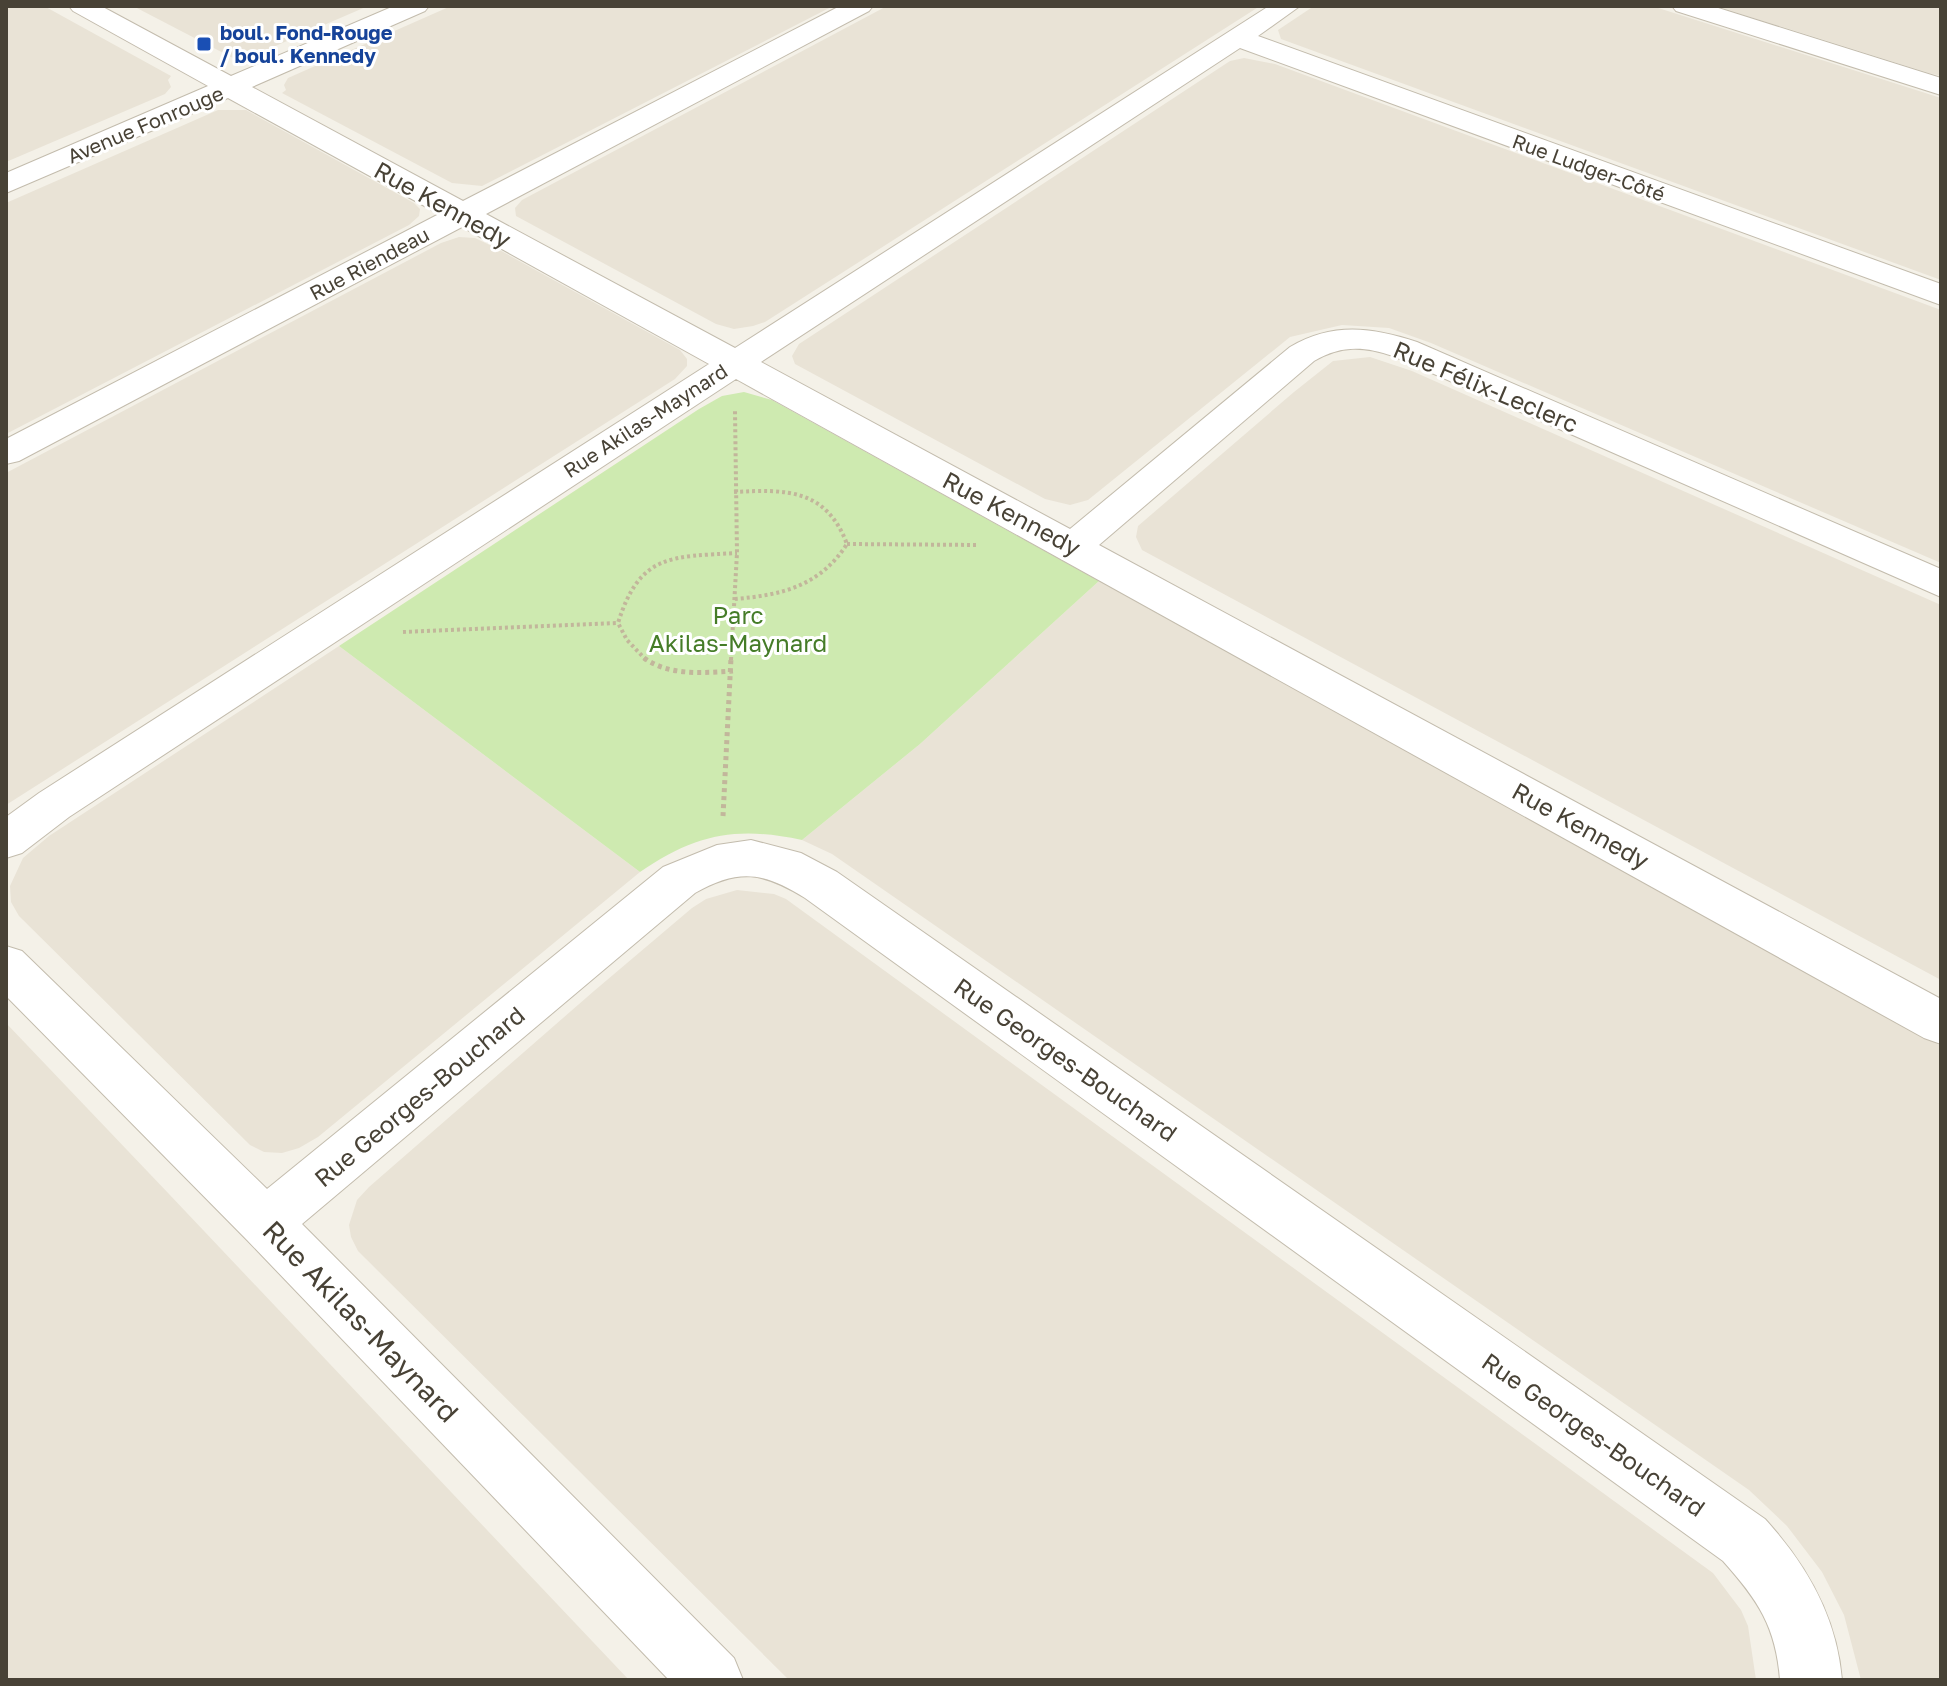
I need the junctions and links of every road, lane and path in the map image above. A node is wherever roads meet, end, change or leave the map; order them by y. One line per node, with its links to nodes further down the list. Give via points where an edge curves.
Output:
1 (82, 6): 7 (street, Rue Kennedy)
2 (416, 6): 7 (street, Avenue Fonrouge)
3 (860, 6): 10 (street, Rue Riendeau)
4 (1287, 6): 6 (street, Rue Akilas-Maynard)
5 (1685, 6): 8 (street)
6 (1238, 38): 11 (street, Rue Ludger-Côté); 12 (street, Rue Akilas-Maynard)
7 (231, 87): 9 (street, Avenue Fonrouge); 10 (street, Rue Kennedy)
8 (1941, 87)
9 (6, 184)
10 (462, 214): 12 (street, Rue Kennedy); 13 (street, Rue Riendeau)
11 (1941, 295)
12 (734, 362): 14 (path); 17 (street, Rue Kennedy); 24 (street, Rue Akilas-Maynard)
13 (6, 453)
14 (734, 492): 15 (path, via 794,492 811,498 842,525); 18 (path)
15 (847, 544): 16 (path); 20 (path, via 823,575 802,588)
16 (983, 545)
17 (1074, 546): 19 (street, Rue Félix-Leclerc, via 1302,354 1321,343 1354,336 1405,349); 27 (street, Rue Kennedy)
18 (737, 553): 20 (path); 21 (path, via 676,559 647,570 631,587)
19 (1941, 584)
20 (735, 599): 23 (path)
21 (618, 623): 22 (path); 23 (path, via 635,654 664,670)
22 (402, 632)
23 (733, 671): 25 (path)
24 (6, 841)
25 (721, 861): 28 (street, Rue Georges-Bouchard, via 679,880); 30 (street, Rue Georges-Bouchard, via 767,858 821,885 1744,1540 1786,1591 1810,1657)
26 (6, 965): 28 (street, Rue Akilas-Maynard)
27 (1941, 1023)
28 (265, 1223): 29 (street, Rue Akilas-Maynard)
29 (712, 1680)
30 (1811, 1680)

